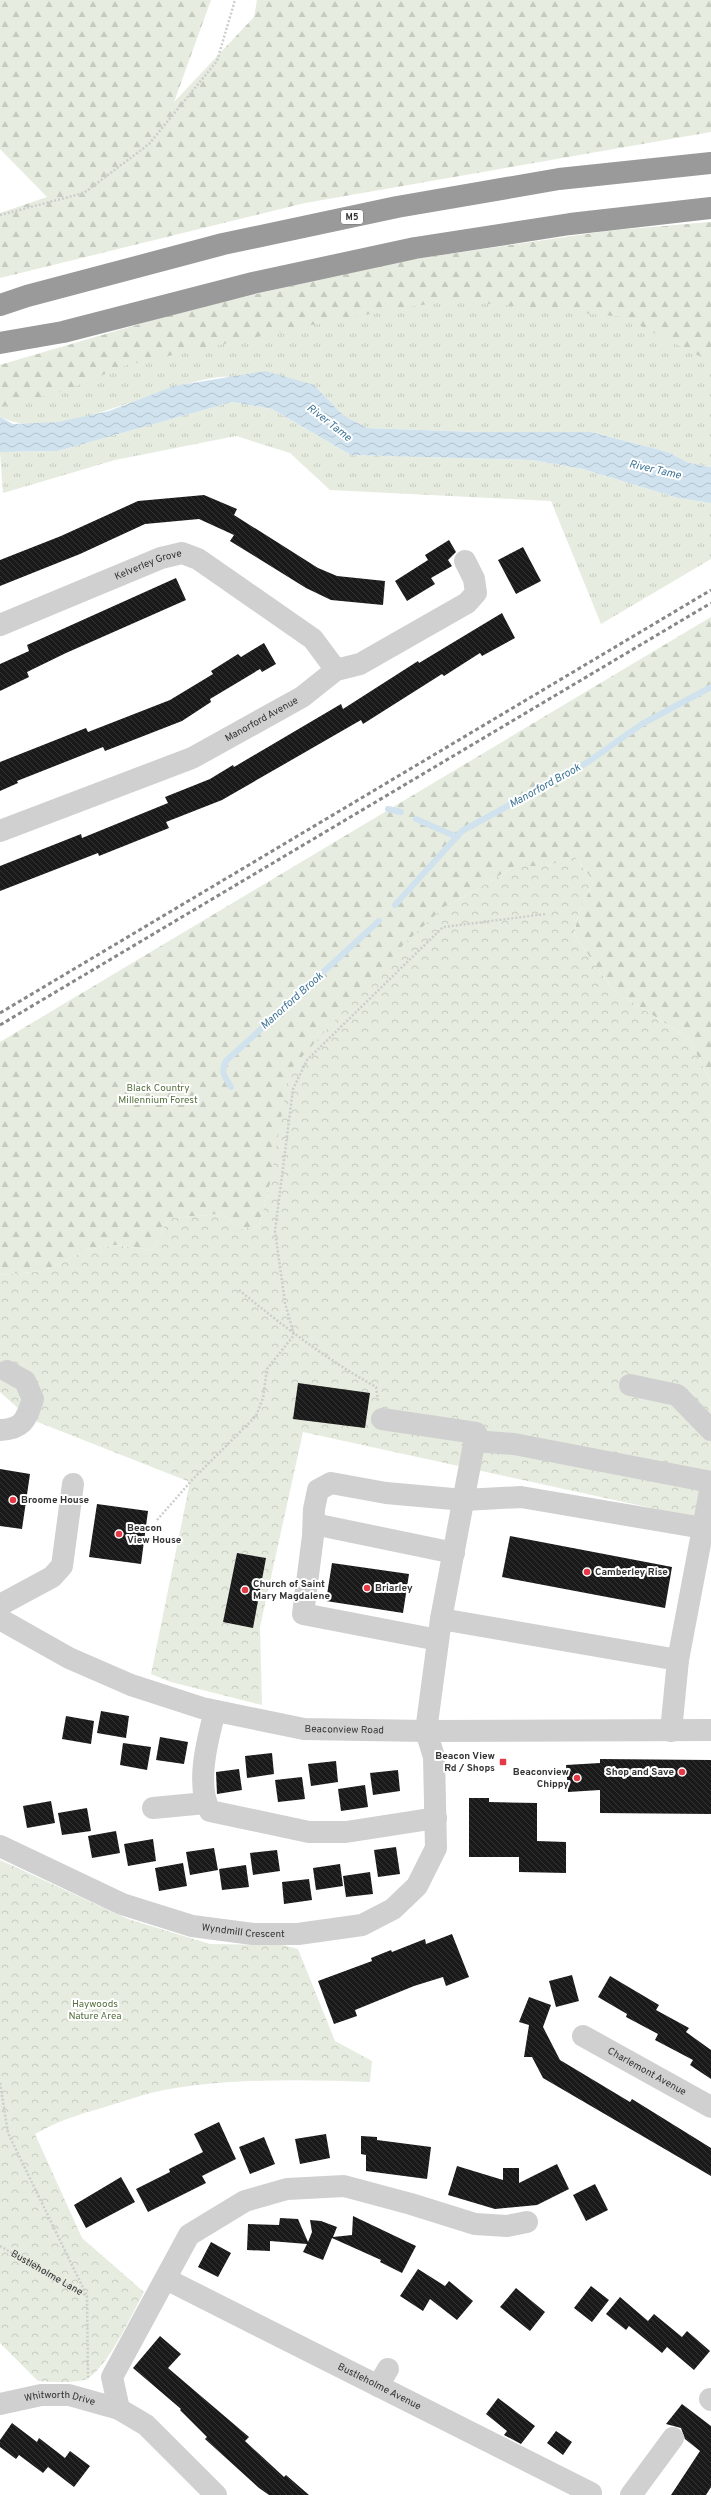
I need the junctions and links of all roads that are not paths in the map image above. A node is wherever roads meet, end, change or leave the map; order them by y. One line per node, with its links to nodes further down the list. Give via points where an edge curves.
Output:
1 (711, 163): 3 (highway, M5, via 559,179 397,207 223,244)
2 (711, 208): 4 (highway, via 570,224 415,248 253,283 63,332)
3 (0, 305)
4 (4, 342)
5 (465, 561): 7 (street, Manorford Avenue, via 474,579 476,593 467,603 360,664)
6 (0, 624): 7 (street, Kelverley Grove, via 161,558 182,553 198,559 313,639)
7 (336, 670): 8 (street, Manorford Avenue, via 302,697 192,758)
8 (0, 831)
9 (7, 1371): 12 (street, via 25,1382 33,1398 26,1419 13,1429)
10 (630, 1385): 13 (street, via 677,1395)
11 (382, 1418): 14 (street, via 476,1433)
12 (0, 1430)
13 (711, 1430)
14 (474, 1441): 15 (street, via 514,1444); 18 (street)
15 (711, 1482)
16 (73, 1484): 22 (street, via 62,1566 52,1577)
17 (711, 1486): 20 (street)
18 (464, 1500): 19 (street, via 386,1493 331,1483 318,1490); 20 (street, via 521,1497); 21 (street)
19 (314, 1524): 21 (street); 24 (street, via 303,1614)
20 (703, 1528): 25 (street)
21 (454, 1553): 24 (street)
22 (0, 1605)
23 (0, 1619): 26 (street, Beaconview Road, via 69,1658 131,1686)
24 (440, 1629): 25 (street); 28 (street)
25 (678, 1660): 29 (street)
26 (215, 1711): 28 (street, Beaconview Road, via 304,1729); 30 (street, via 206,1745)
27 (711, 1730): 29 (street, Beaconview Road)
28 (426, 1731): 29 (street, Beaconview Road); 32 (street, Wyndmill Crescent, via 434,1757)
29 (671, 1731)
30 (206, 1803): 31 (street); 32 (street, via 210,1811 309,1832 346,1832)
31 (153, 1808)
32 (436, 1818): 33 (street, Wyndmill Crescent, via 436,1848 417,1886 393,1909 362,1925 298,1934 253,1934 192,1926 122,1904)
33 (0, 1846)
34 (583, 2036): 35 (street, Charlemont Avenue)
35 (711, 2107)
36 (527, 2222): 37 (street, via 507,2226 475,2224 344,2186 287,2189 245,2201 189,2235)
37 (166, 2279): 39 (street, via 112,2377); 42 (street, Bustleholme Avenue, via 383,2377 591,2493)
38 (0, 2404): 39 (street, Whitworth Drive, via 41,2395 69,2395)
39 (118, 2408): 41 (street, via 146,2425)
40 (673, 2438): 43 (street)
41 (216, 2495)
42 (590, 2495)
43 (631, 2495)

